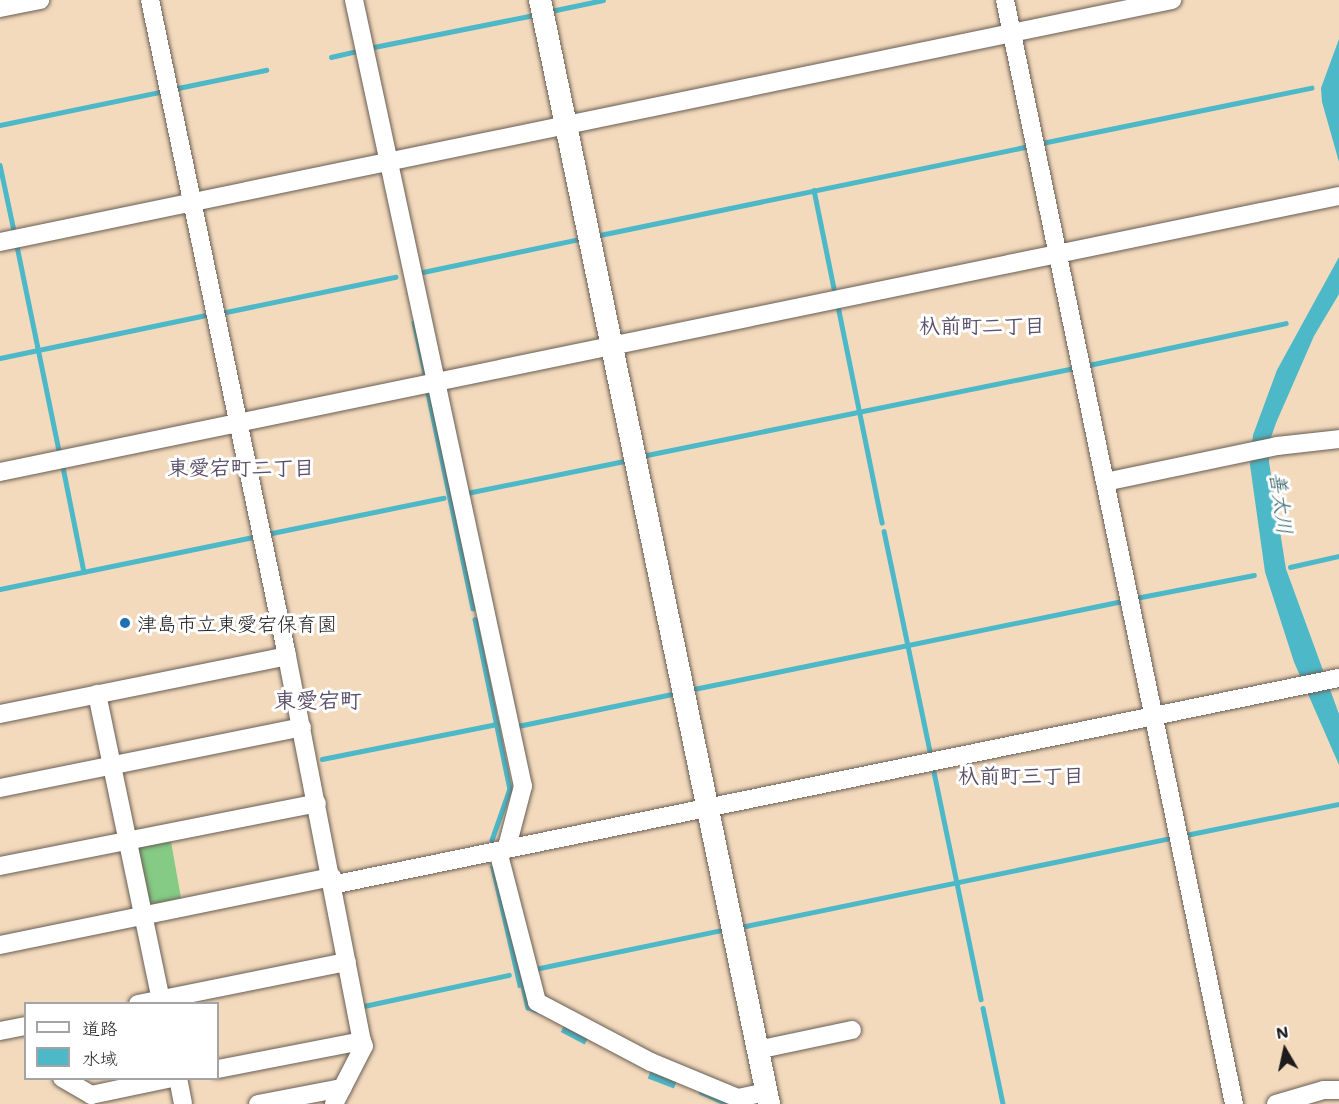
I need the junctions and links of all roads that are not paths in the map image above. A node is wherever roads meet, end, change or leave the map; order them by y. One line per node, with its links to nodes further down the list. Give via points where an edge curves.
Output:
1 (40, 0): 7 (street)
2 (150, 0): 12 (street)
3 (354, 0): 10 (street)
4 (540, 0): 9 (street)
5 (1005, 0): 8 (street)
6 (1172, 0): 8 (street)
7 (0, 8)
8 (1012, 33): 9 (street); 14 (street)
9 (566, 125): 10 (street); 15 (street)
10 (389, 161): 12 (street); 16 (street)
11 (1339, 196): 14 (street)
12 (193, 202): 13 (street); 17 (street)
13 (0, 242)
14 (1058, 254): 15 (street); 20 (street)
15 (612, 345): 16 (street); 30 (street)
16 (436, 381): 17 (street); 32 (street, via 524,786)
17 (239, 422): 19 (street); 21 (street)
18 (1339, 439): 20 (street, via 1277,446)
19 (0, 472)
20 (1105, 482): 25 (street)
21 (287, 656): 23 (street); 26 (street)
22 (1335, 678): 25 (street)
23 (97, 694): 24 (street); 27 (street)
24 (0, 714)
25 (1154, 716): 30 (street); 53 (street)
26 (302, 727): 27 (street); 29 (street)
27 (112, 765): 28 (street); 31 (street)
28 (0, 788)
29 (317, 803): 31 (street); 34 (street)
30 (707, 808): 32 (street); 43 (street)
31 (128, 841): 33 (street); 35 (street)
32 (504, 850): 34 (street); 50 (street, via 537,1002 651,1062 738,1098)
33 (0, 867)
34 (332, 881): 35 (street); 37 (street)
35 (143, 916): 36 (street); 38 (street)
36 (0, 945)
37 (347, 962): 38 (street); 42 (street)
38 (162, 1001)
39 (24, 1026): 41 (street)
40 (852, 1030): 43 (street)
41 (0, 1031)
42 (362, 1041): 44 (street); 49 (street, via 364,1046)
43 (758, 1050): 50 (street)
44 (219, 1069)
45 (65, 1080): 46 (street, via 91,1095)
46 (162, 1080)
47 (178, 1080): 51 (street)
48 (1339, 1090): 54 (street, via 1324,1090)
49 (338, 1096): 52 (street)
50 (768, 1098)
51 (183, 1104)
52 (258, 1104)
53 (1234, 1104)
54 (1276, 1104)

